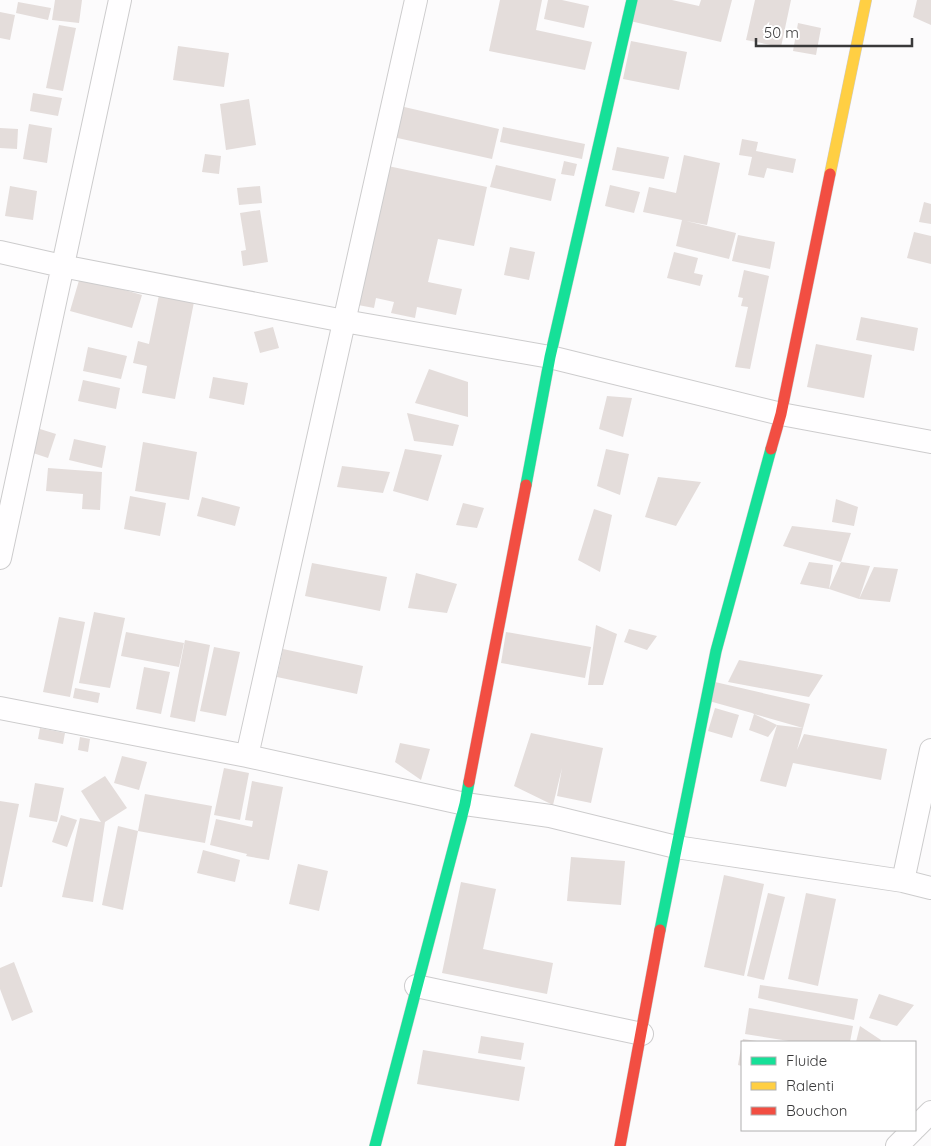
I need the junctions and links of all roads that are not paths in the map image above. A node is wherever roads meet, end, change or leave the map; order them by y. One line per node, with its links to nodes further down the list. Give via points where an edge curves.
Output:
1 (120, 0): 6 (street)
2 (416, 0): 7 (street)
3 (632, 0): 8 (street)
4 (866, 0): 9 (street)
5 (0, 252): 6 (street)
6 (62, 266): 7 (street); 11 (street)
7 (344, 321): 8 (street); 14 (street)
8 (550, 356): 9 (street); 15 (street)
9 (781, 414): 10 (street); 16 (street, via 716,651)
10 (931, 442)
11 (0, 558)
12 (0, 708): 14 (street)
13 (931, 750): 17 (street)
14 (247, 756): 15 (street)
15 (464, 804): 16 (street, via 550,816); 19 (street)
16 (676, 847): 17 (street); 20 (street)
17 (903, 881): 18 (street)
18 (931, 888)
19 (416, 986): 20 (street); 24 (street)
20 (642, 1034): 25 (street)
21 (931, 1112): 22 (street)
22 (916, 1127)
23 (912, 1131): 26 (street)
24 (375, 1146)
25 (620, 1146)
26 (897, 1146)

